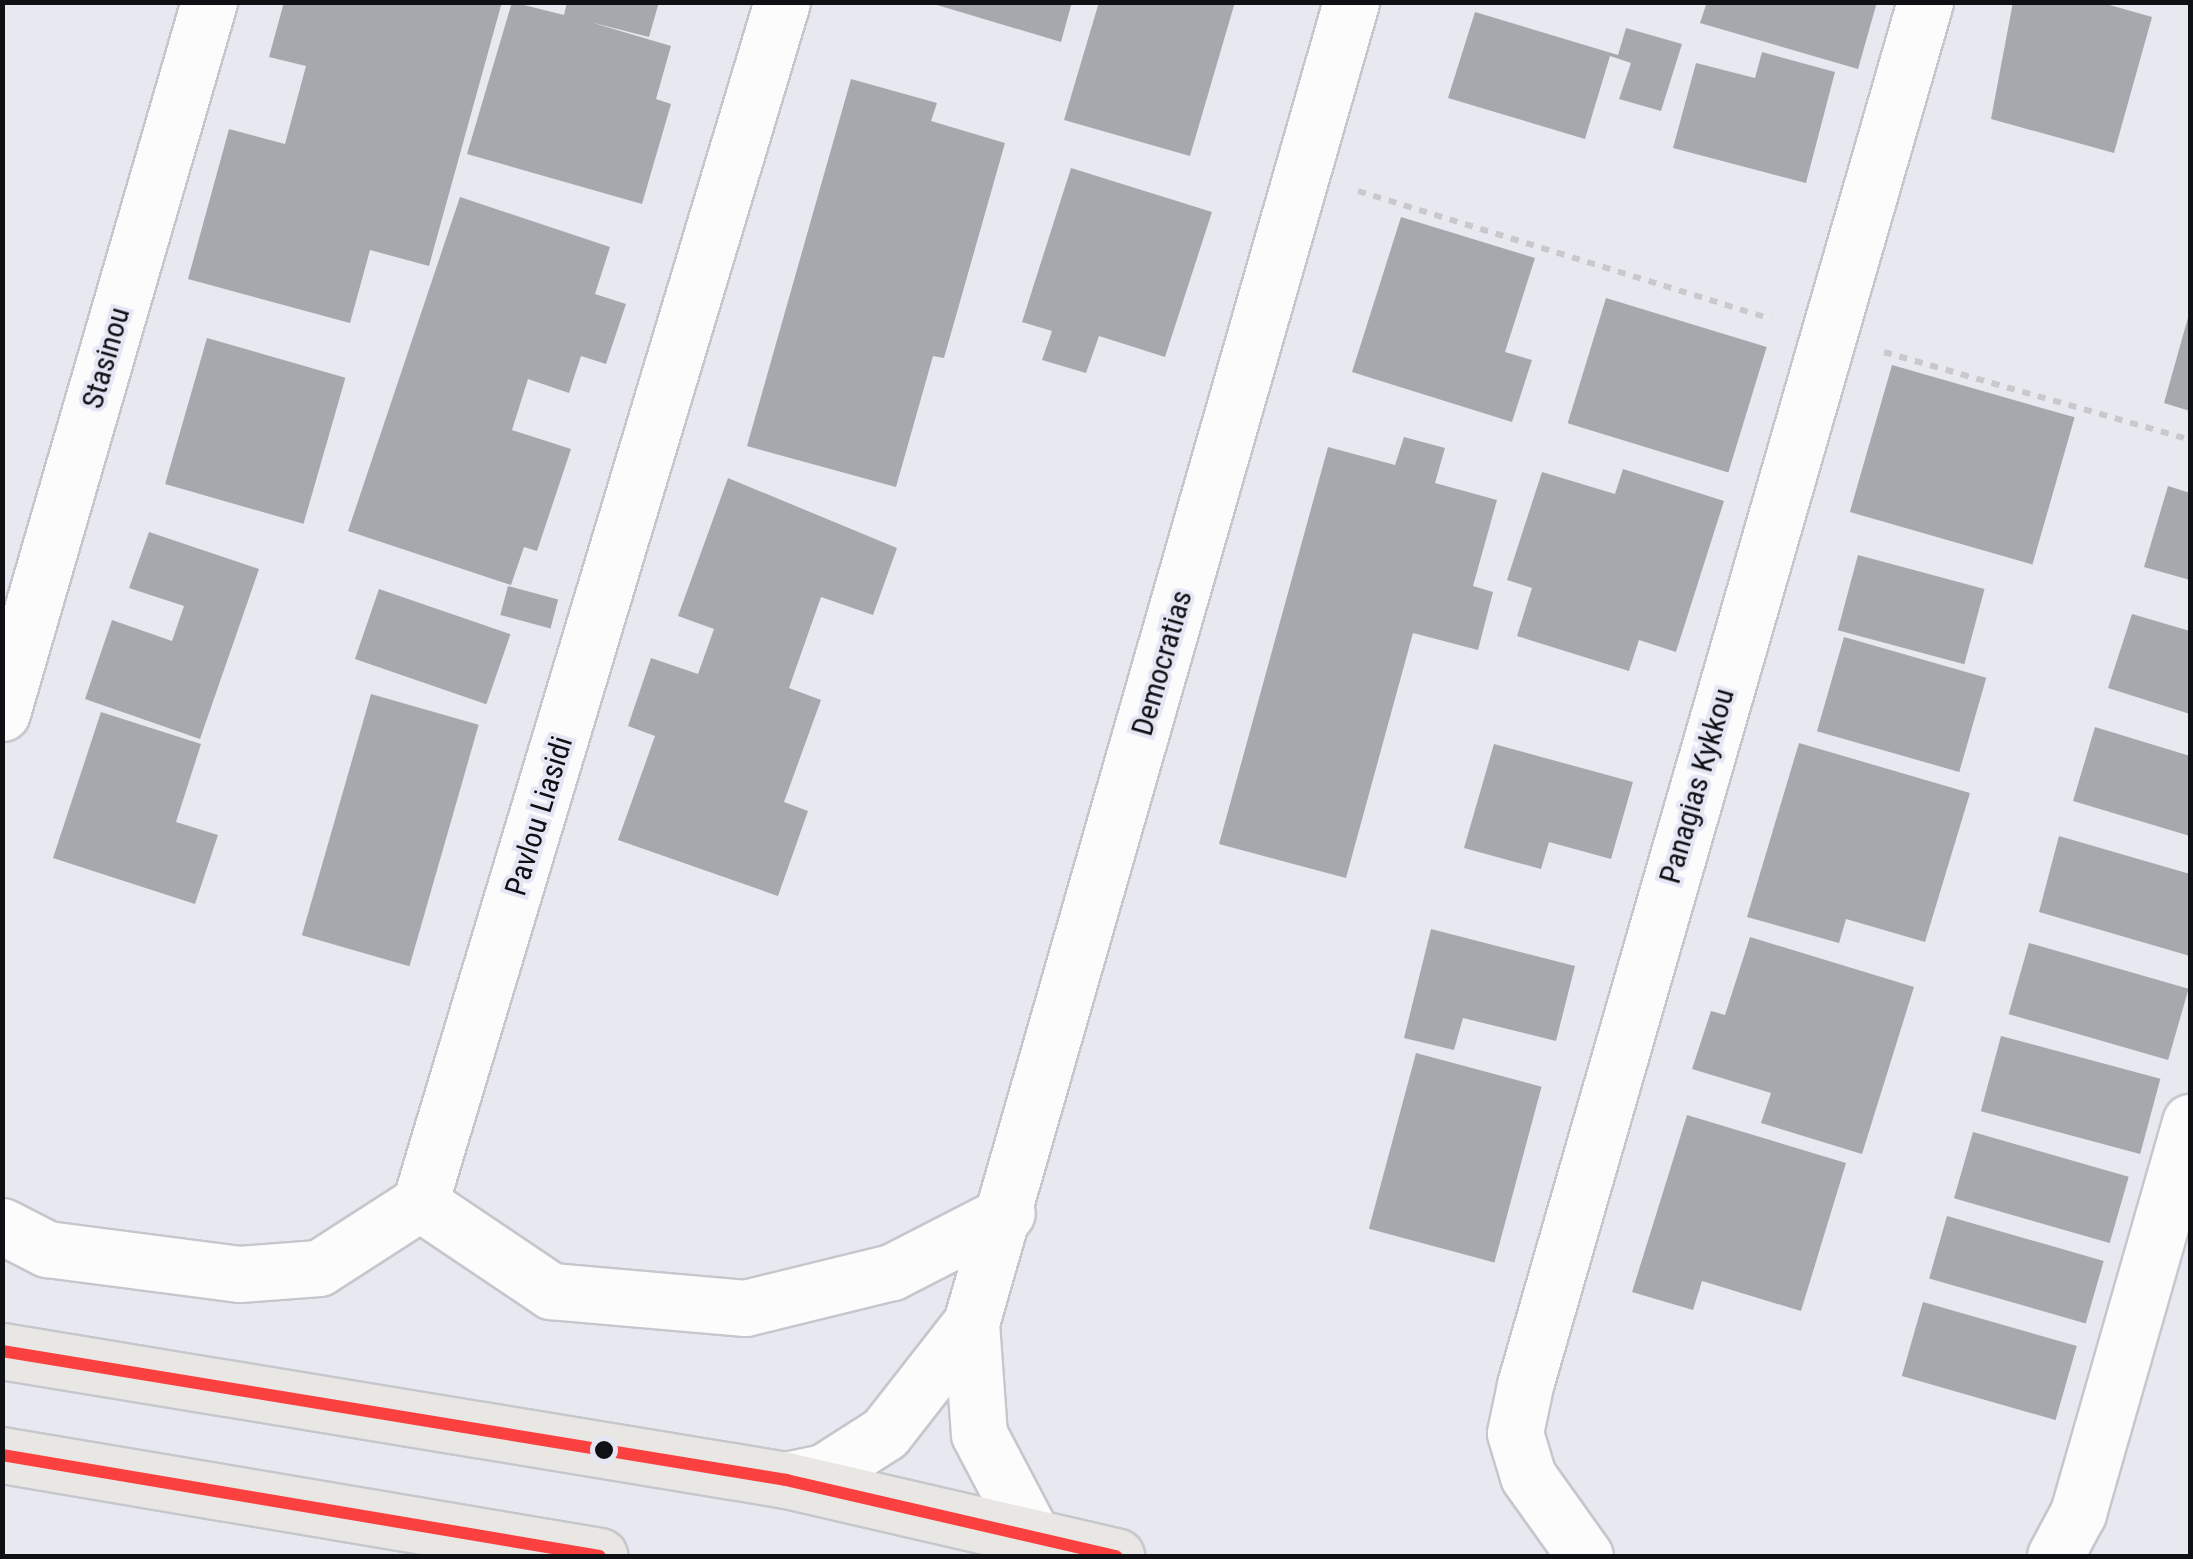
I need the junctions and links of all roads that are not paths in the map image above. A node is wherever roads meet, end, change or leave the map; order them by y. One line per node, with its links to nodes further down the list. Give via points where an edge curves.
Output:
1 (209, 2): 5 (street, Stasinou)
2 (782, 2): 7 (street, Pavlou Liasidi)
3 (1352, 2): 8 (street, Democratias)
4 (1924, 2): 17 (street, Panagias Kykkou, via 1515,1433 1549,1514)
5 (2, 712)
6 (2190, 1122): 18 (street, via 2078,1513)
7 (420, 1203): 8 (street, via 551,1291 745,1308 892,1272); 9 (street, via 319,1268 238,1274 48,1249)
8 (1007, 1214): 10 (street, Democratias)
9 (2, 1226)
10 (972, 1322): 13 (street, Democratias, via 885,1432 824,1472); 14 (street, Democratias, via 979,1434)
11 (2, 1351): 13 (main road)
12 (2, 1455): 15 (main road)
13 (786, 1480): 14 (main road)
14 (1032, 1535): 16 (main road)
15 (600, 1556)
16 (1116, 1556)
17 (1585, 1556)
18 (2055, 1556)

